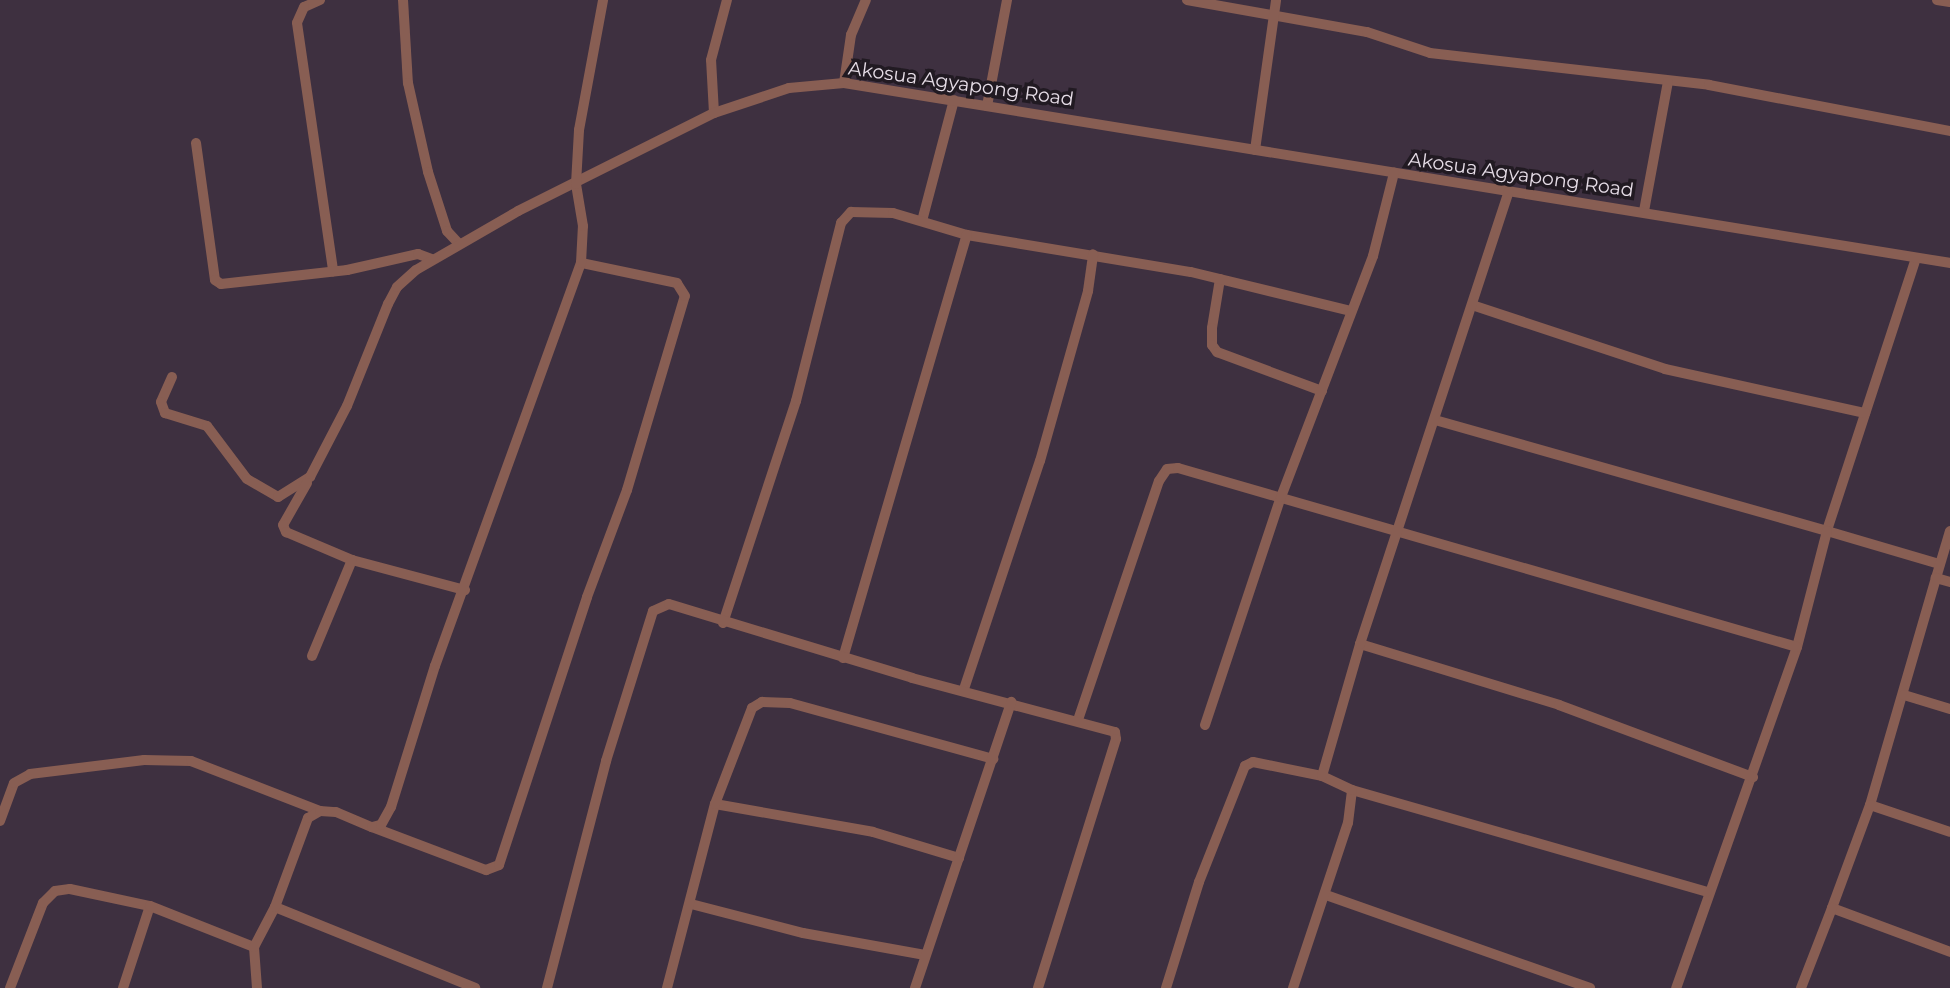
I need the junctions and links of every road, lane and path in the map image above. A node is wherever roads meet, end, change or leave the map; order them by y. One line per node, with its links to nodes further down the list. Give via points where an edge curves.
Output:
1 (320, 0): 32 (street, via 304,7 297,23)
2 (403, 0): 26 (street, via 408,83 428,172 447,231)
3 (603, 0): 21 (street, via 579,130)
4 (727, 0): 16 (street, via 711,60)
5 (866, 0): 13 (street, via 851,34)
6 (1007, 0): 15 (street)
7 (1186, 0): 11 (street)
8 (1276, 0): 11 (street)
9 (1937, 0): 10 (street)
10 (1950, 2)
11 (1273, 17): 12 (street, via 1367,32 1430,53); 19 (street)
12 (1668, 82): 17 (street, via 1751,91); 23 (street)
13 (844, 83): 14 (street, Akosua Agyapong Road); 16 (street, Akosua Agyapong Road, via 789,88)
14 (954, 100): 15 (street, Akosua Agyapong Road); 24 (street)
15 (987, 106): 19 (street, Akosua Agyapong Road)
16 (714, 113): 21 (street, Akosua Agyapong Road)
17 (1950, 131)
18 (196, 143): 32 (street, via 215,279 235,285)
19 (1255, 150): 20 (street, Akosua Agyapong Road)
20 (1394, 173): 22 (street, Akosua Agyapong Road); 35 (street, via 1373,256)
21 (576, 184): 26 (street, Akosua Agyapong Road); 30 (street, via 583,226)
22 (1509, 192): 23 (street, Akosua Agyapong Road); 34 (street)
23 (1644, 211): 28 (street, Akosua Agyapong Road)
24 (922, 221): 25 (street); 50 (street, via 868,210 851,212 841,223 796,401)
25 (967, 235): 27 (street); 54 (street)
26 (459, 244): 29 (street, Akosua Agyapong Road)
27 (1093, 254): 33 (street); 55 (street, via 1088,290 1040,461)
28 (1916, 258): 31 (street, Akosua Agyapong Road); 38 (street)
29 (432, 259): 32 (street, via 418,254); 40 (street, Akosua Agyapong Road, via 393,295 334,434)
30 (580, 263): 49 (street); 69 (street, via 677,283 685,296 627,489 499,866 486,870)
31 (1950, 263)
32 (333, 271)
33 (1220, 279): 35 (street); 37 (street, via 1212,328 1217,352)
34 (1472, 305): 38 (street, via 1665,369); 39 (street)
35 (1351, 311): 37 (street)
36 (172, 377): 40 (street, Akosua Agyapong Road, via 161,402 165,413 207,426 263,492 278,497)
37 (1322, 391): 41 (street)
38 (1865, 413): 43 (street)
39 (1435, 420): 42 (street); 43 (street)
40 (310, 477): 45 (street, via 283,525 286,532)
41 (1281, 497): 42 (street); 59 (street, via 1178,468 1167,469 1159,481); 60 (street)
42 (1401, 528): 51 (street); 52 (street)
43 (1827, 531): 46 (street); 52 (street)
44 (1950, 531): 46 (street)
45 (352, 560): 49 (street); 53 (street)
46 (1939, 564): 47 (street)
47 (1936, 578): 48 (street); 56 (street)
48 (1950, 582)
49 (465, 590): 69 (street, via 435,666 387,819)
50 (723, 623): 54 (street); 85 (street, via 669,604 653,611 606,761)
51 (1360, 644): 62 (street); 63 (street, via 1559,705)
52 (1797, 647): 63 (street)
53 (312, 656)
54 (843, 658): 55 (street)
55 (964, 689): 57 (street)
56 (1904, 695): 58 (street); 66 (street)
57 (1011, 702): 59 (street); 61 (street)
58 (1950, 709)
59 (1078, 720): 88 (street, via 1109,727 1116,739)
60 (1205, 725)
61 (993, 759): 65 (street, via 790,703 762,702 746,719); 71 (street)
62 (1322, 776): 64 (street); 89 (street, via 1253,762 1245,766 1199,882)
63 (1753, 777): 72 (street)
64 (1352, 790): 72 (street); 73 (street, via 1348,823)
65 (715, 804): 71 (street, via 873,832); 74 (street)
66 (1870, 805): 70 (street); 77 (street)
67 (320, 811): 68 (street, via 191,761 144,760 30,774 13,783); 69 (street); 76 (street, via 308,818)
68 (0, 821)
69 (372, 827)
70 (1950, 832)
71 (959, 858): 80 (street)
72 (1707, 892): 92 (street)
73 (1326, 895): 90 (street); 91 (street)
74 (691, 904): 80 (street, via 803,933); 86 (street)
75 (150, 906): 78 (street); 81 (street, via 55,891 43,903); 82 (street)
76 (275, 907): 78 (street); 84 (street)
77 (1832, 908): 79 (street); 93 (street)
78 (254, 947): 83 (street)
79 (1950, 952)
80 (925, 955): 87 (street)
81 (10, 988)
82 (123, 988)
83 (257, 988)
84 (475, 988)
85 (547, 988)
86 (667, 988)
87 (915, 988)
88 (1038, 988)
89 (1166, 988)
90 (1293, 988)
91 (1590, 988)
92 (1676, 988)
93 (1801, 988)

